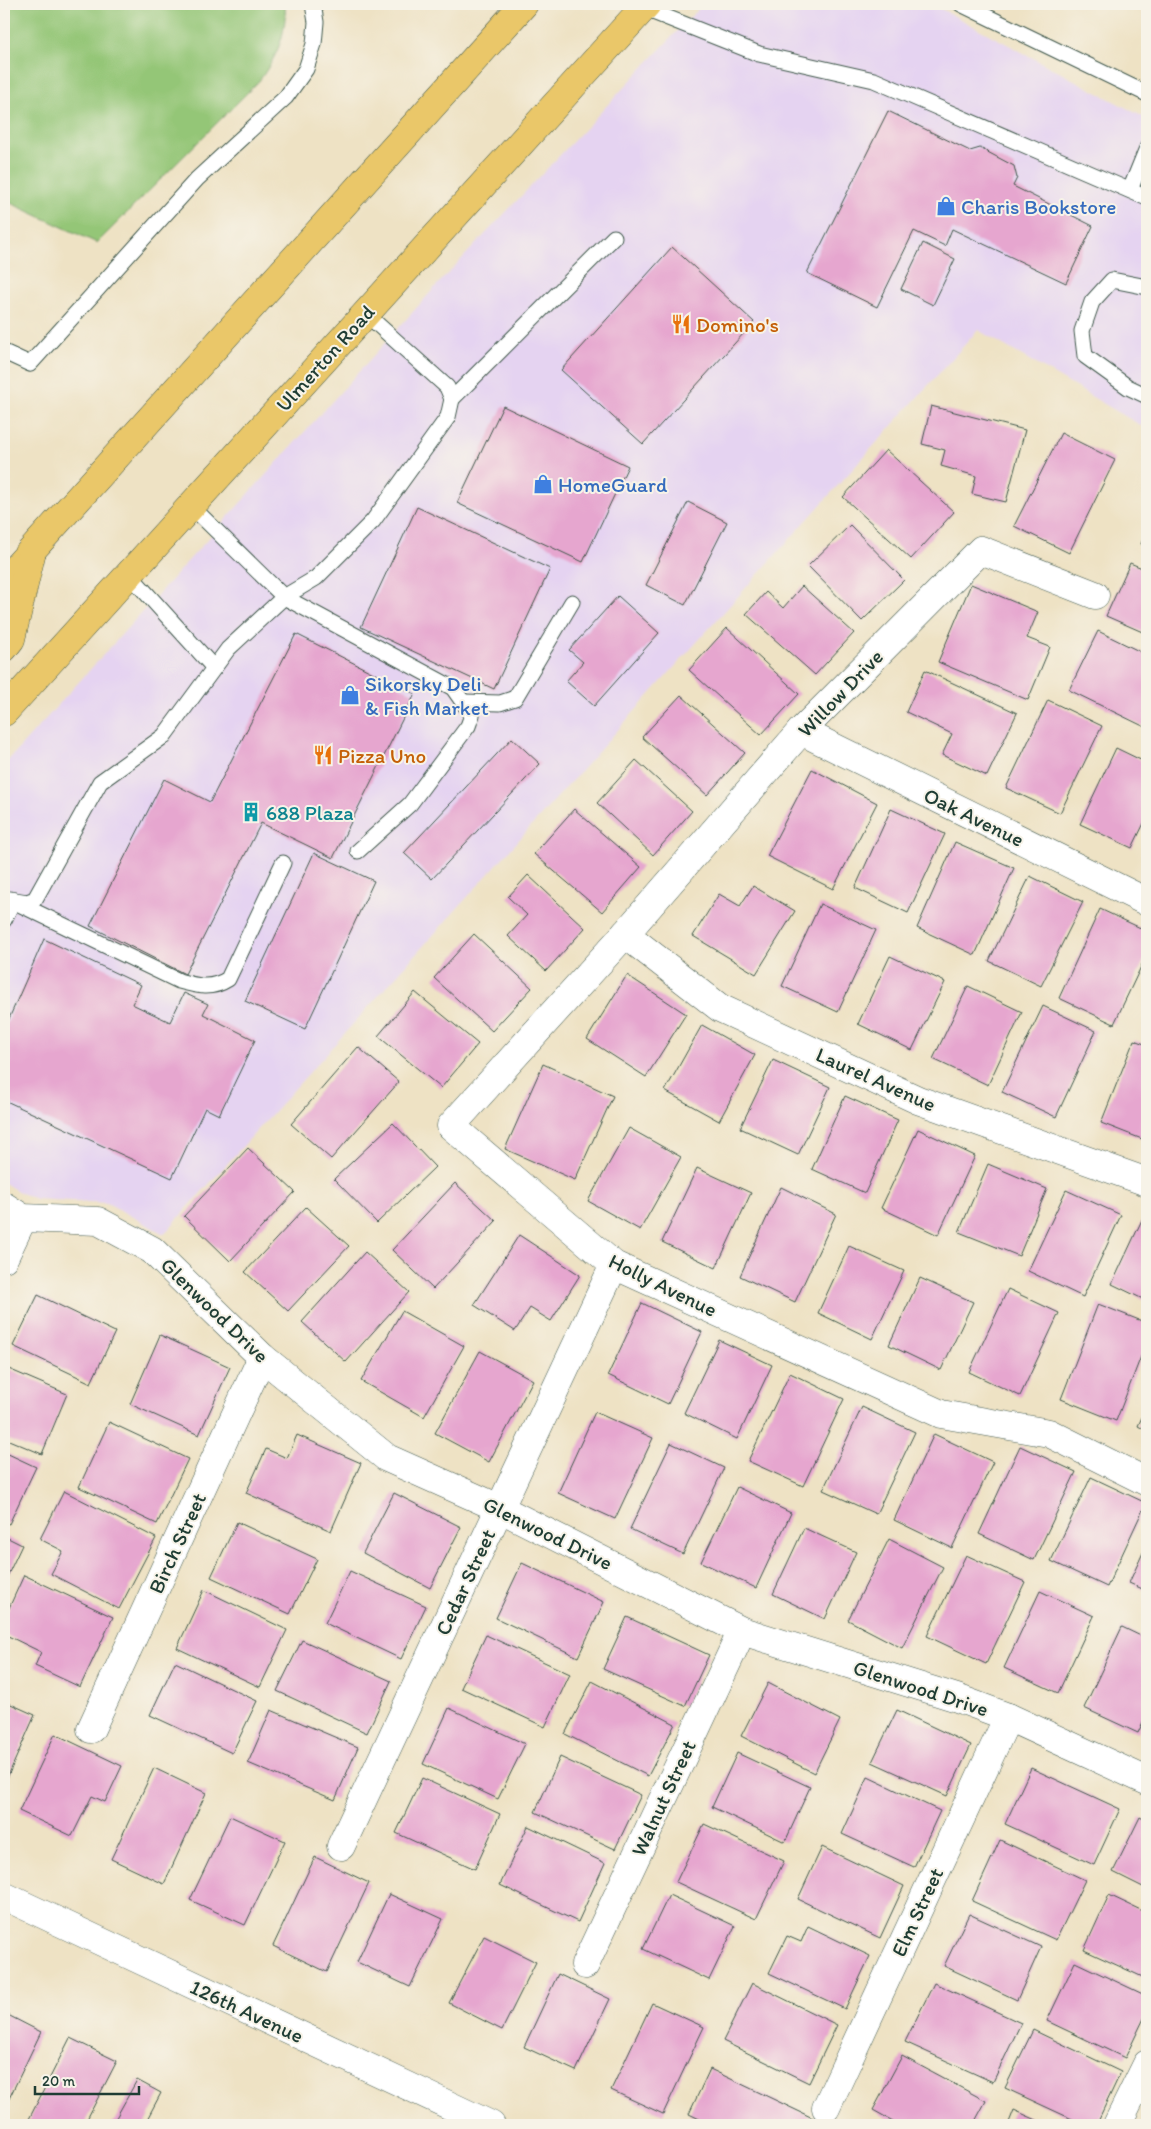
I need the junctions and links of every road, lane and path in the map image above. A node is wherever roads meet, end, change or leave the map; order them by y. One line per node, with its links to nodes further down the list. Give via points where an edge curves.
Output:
1 (313, 4): 12 (lane, via 316,22 314,44 306,69 286,97 198,179 30,364)
2 (524, 4): 16 (main road)
3 (961, 4): 5 (lane)
4 (643, 5): 7 (lane, via 759,54 874,80); 11 (main road, Ulmerton Road)
5 (1147, 94)
6 (1147, 148): 7 (lane)
7 (1130, 190): 8 (lane)
8 (1147, 198)
9 (614, 237): 14 (lane)
10 (1147, 287): 13 (lane, via 1112,280 1092,302 1082,331 1085,356 1128,387)
11 (365, 313): 14 (lane, via 447,387); 15 (main road, Ulmerton Road)
12 (4, 352)
13 (1147, 396)
14 (452, 399): 20 (lane, via 448,417 373,521 316,578)
15 (191, 506): 17 (main road, Ulmerton Road); 20 (lane)
16 (32, 550): 18 (main road); 22 (main road, via 11,639)
17 (129, 574): 23 (lane); 25 (main road, Ulmerton Road)
18 (4, 581)
19 (1095, 594): 26 (street, Willow Drive, via 981,550)
20 (284, 597): 23 (lane, via 228,649); 24 (lane, via 453,688)
21 (572, 602): 24 (lane, via 515,698 500,704)
22 (4, 648)
23 (214, 668): 29 (lane, via 164,736 100,782 34,899 27,902)
24 (464, 702): 27 (lane, via 472,715 468,726 410,804)
25 (4, 712)
26 (801, 731): 30 (street, Oak Avenue); 32 (street, Willow Drive)
27 (358, 851)
28 (283, 863): 29 (lane, via 228,979 218,985 200,986 179,981)
29 (9, 899): 31 (lane)
30 (1147, 902)
31 (4, 920)
32 (625, 934): 33 (street, Laurel Avenue, via 720,1008 918,1100); 36 (street, Holly Avenue, via 451,1126)
33 (1147, 1182)
34 (13, 1212): 35 (street); 37 (street, Glenwood Drive, via 98,1221 146,1246)
35 (4, 1258)
36 (614, 1265): 38 (street, Holly Avenue, via 941,1414 1049,1433); 39 (street, Cedar Street)
37 (262, 1357): 39 (street, Glenwood Drive, via 387,1458); 42 (street, Birch Street)
38 (1147, 1482)
39 (499, 1508): 40 (street, Glenwood Drive); 44 (street, Cedar Street)
40 (742, 1632): 41 (street, Glenwood Drive, via 957,1698); 46 (street, Walnut Street)
41 (1008, 1717): 43 (street, Glenwood Drive); 48 (street, Elm Street)
42 (91, 1729)
43 (1147, 1781)
44 (341, 1846)
45 (4, 1896): 49 (street, 126th Avenue)
46 (585, 1965)
47 (1147, 2064): 50 (street)
48 (826, 2108)
49 (491, 2125)
50 (1117, 2125)

